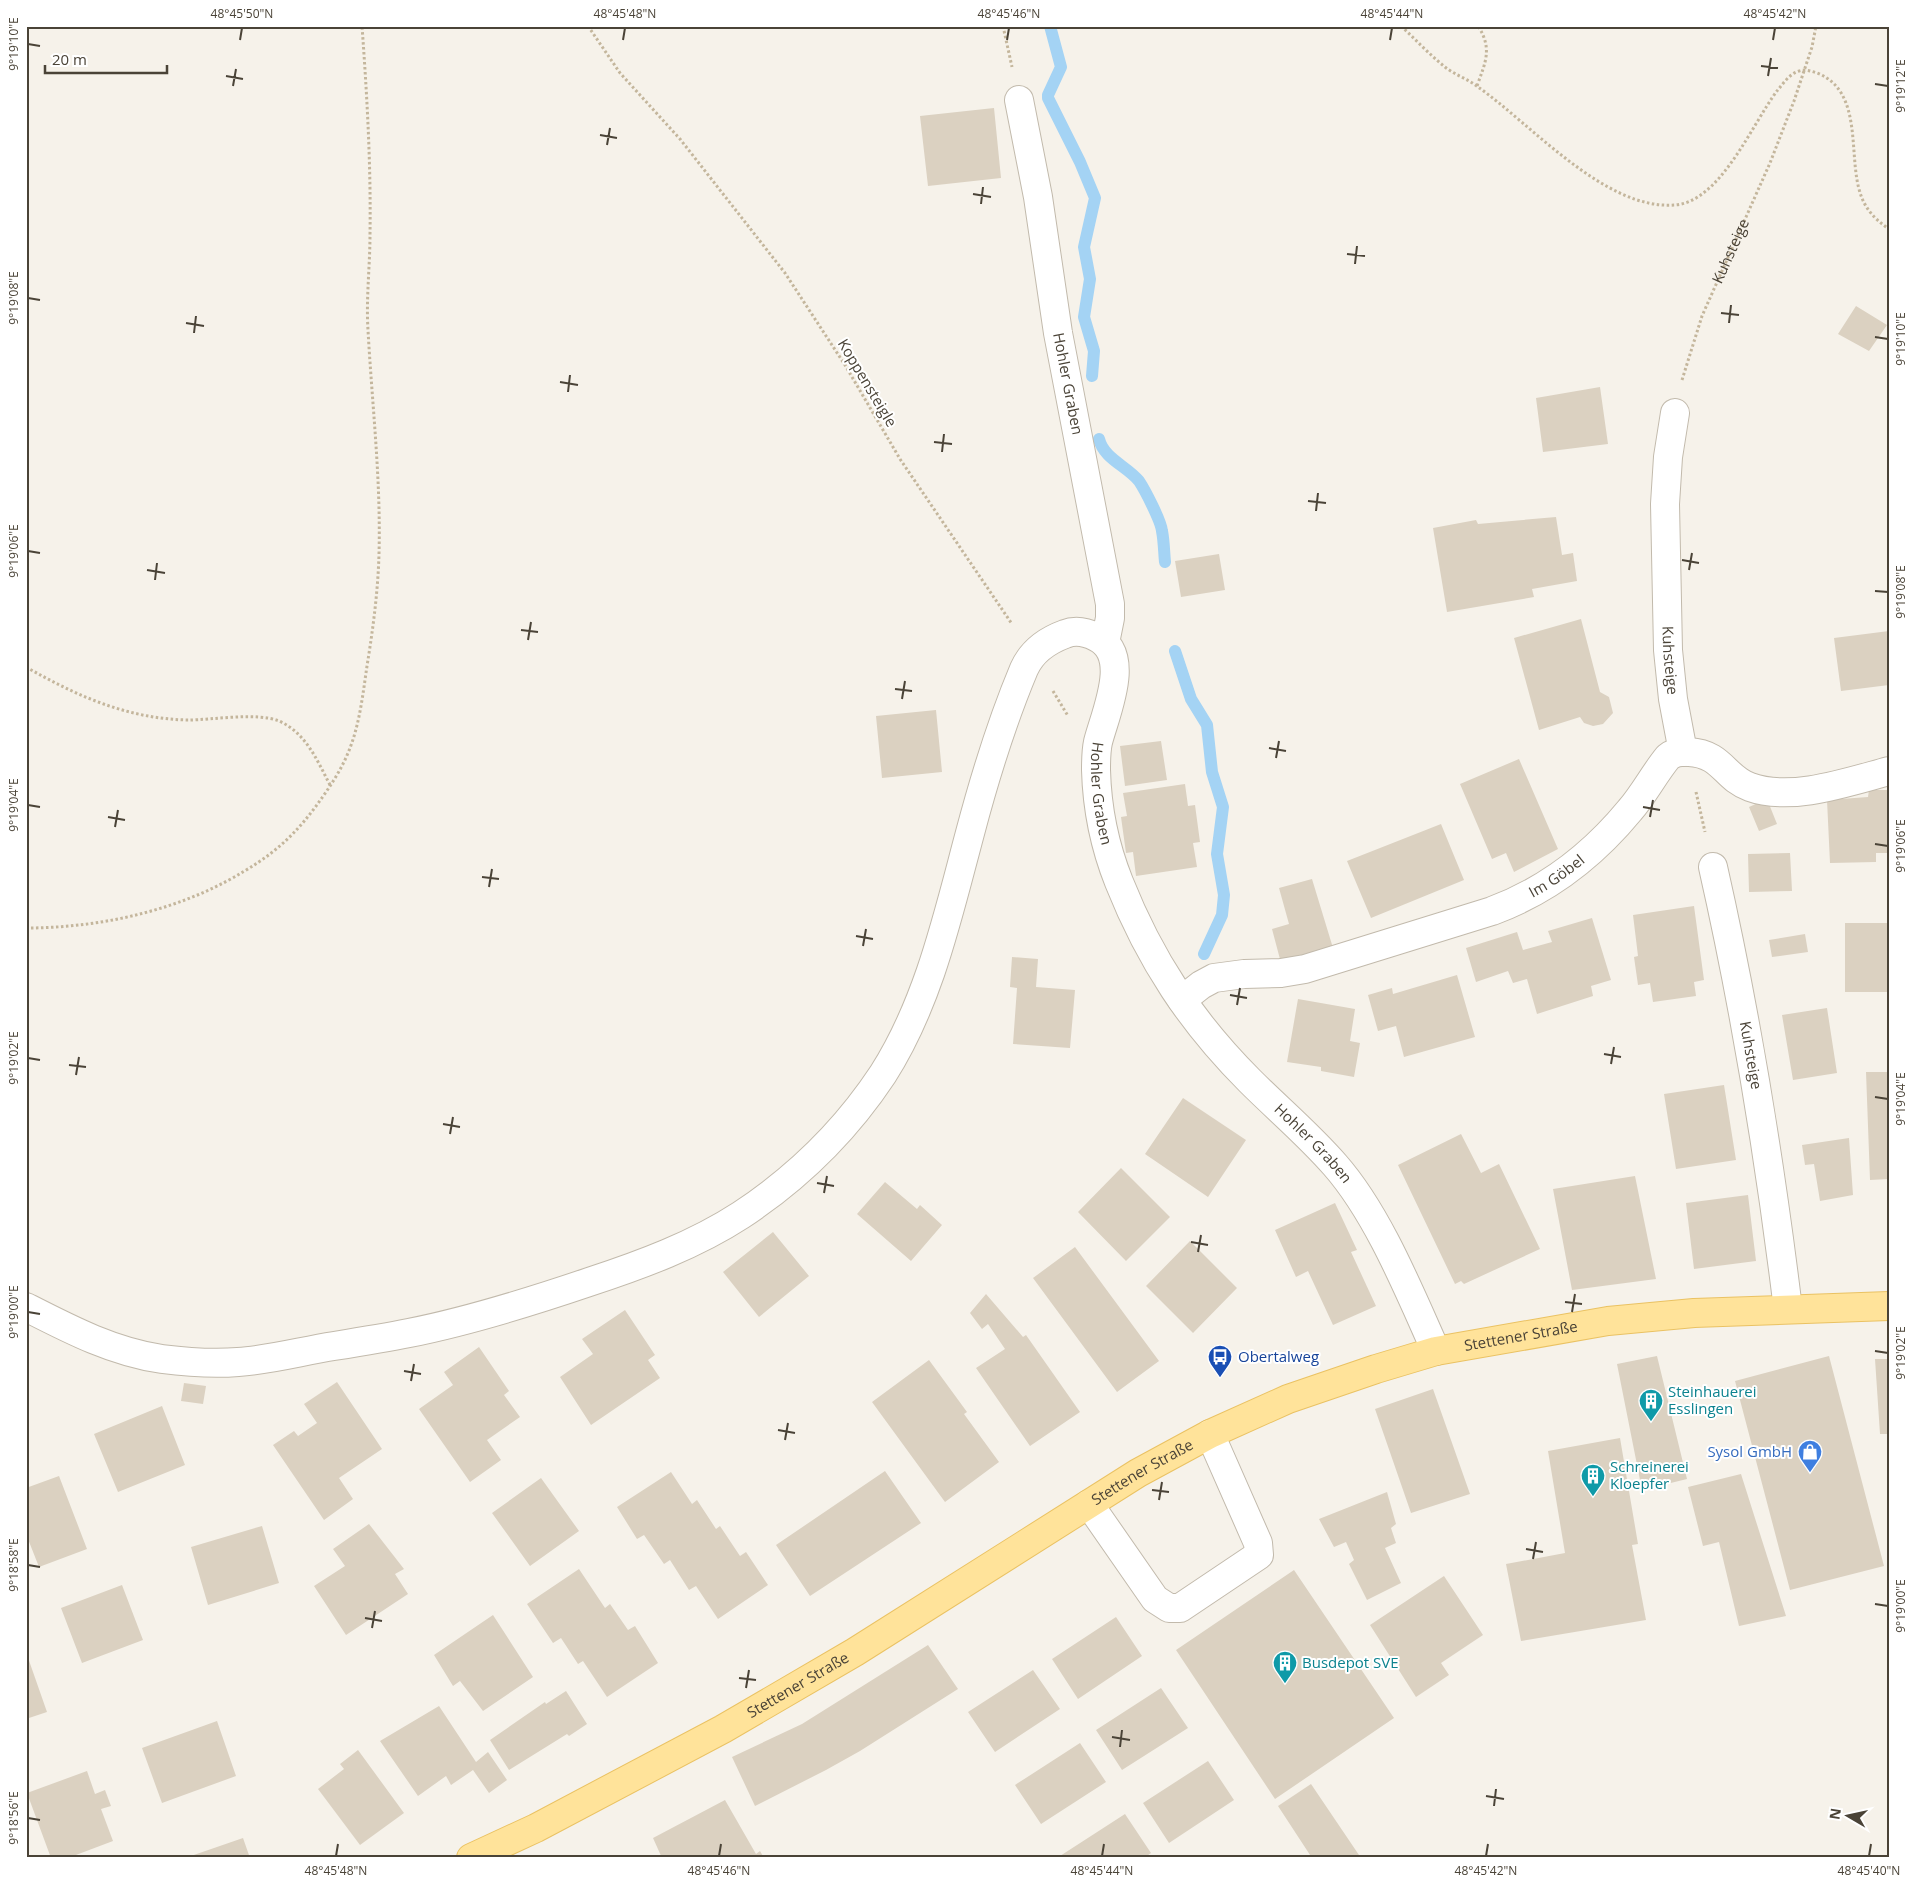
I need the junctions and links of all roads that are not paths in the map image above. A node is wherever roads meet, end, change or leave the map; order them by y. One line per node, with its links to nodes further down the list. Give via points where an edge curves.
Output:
1 (1019, 100): 3 (street, Hohler Graben, via 1038,196 1058,333 1110,604)
2 (1675, 413): 4 (street, Kuhsteige, via 1664,504 1668,650)
3 (1105, 643): 7 (street, Hohler Graben, via 1114,659 1114,674 1096,751 1103,827 1112,864 1132,913 1152,953); 9 (street, via 1090,634 1074,632 1061,635 1032,654 1019,679 977,807 919,1005 896,1050 867,1096 825,1146 794,1176 740,1215 680,1247 622,1271 543,1297 412,1333 244,1362 175,1360 138,1354 83,1335)
4 (1682, 752): 5 (street, via 1696,752 1713,758 1741,783 1778,793 1809,791); 7 (street, Im Göbel, via 1668,757 1631,810 1601,841 1556,878 1518,901 1305,969 1214,978)
5 (1889, 771)
6 (1713, 867): 10 (street, Kuhsteige, via 1743,1010)
7 (1182, 1000): 11 (street, Hohler Graben, via 1195,1020 1238,1068 1348,1181 1390,1253)
8 (1889, 1306): 10 (main road, Stettener Straße)
9 (26, 1307)
10 (1788, 1309): 11 (main road, Stettener Straße, via 1632,1318)
11 (1436, 1351): 12 (main road, Stettener Straße, via 1288,1399)
12 (1210, 1434): 13 (main road, Stettener Straße); 13 (street, via 1260,1550 1257,1558 1183,1606 1169,1608 1155,1599)
13 (1089, 1504): 14 (main road, Stettener Straße, via 802,1684 536,1828)
14 (471, 1858)

